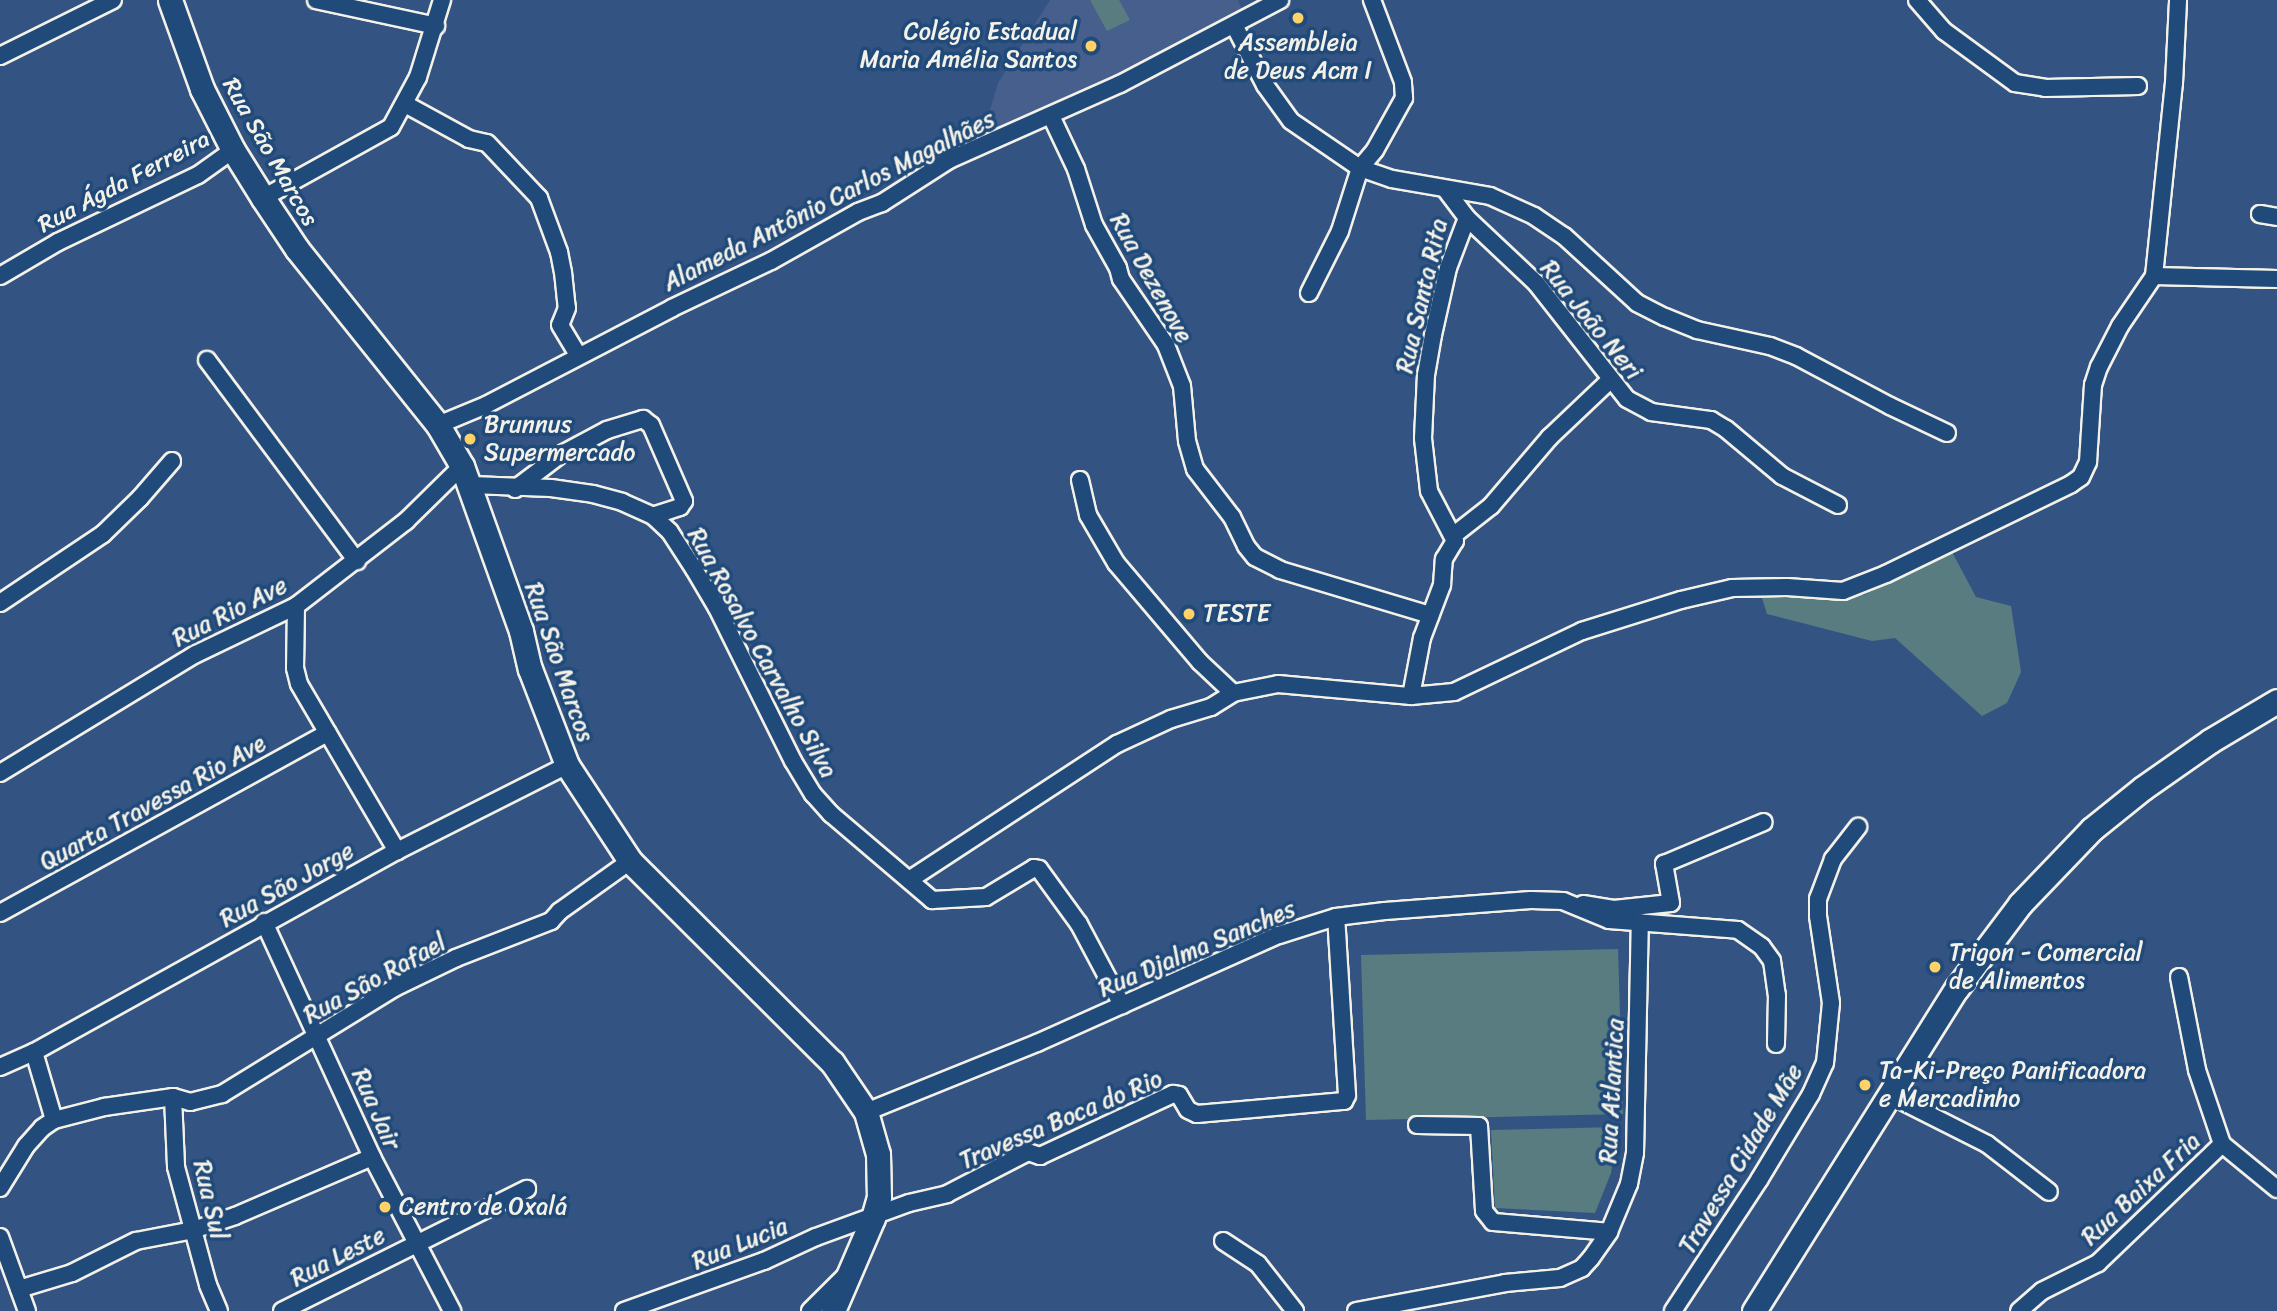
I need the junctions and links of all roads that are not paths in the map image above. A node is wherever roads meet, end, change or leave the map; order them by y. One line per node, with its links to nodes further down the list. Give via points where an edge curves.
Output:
1 (113, 0): 11 (street)
2 (170, 0): 15 (main road, Rua São Marcos, via 202,89)
3 (316, 0): 10 (street)
4 (442, 0): 10 (street)
5 (1280, 0): 9 (street, Alameda Antônio Carlos Magalhães)
6 (1372, 0): 16 (street, via 1406,91 1375,150)
7 (1917, 0): 12 (street, via 1944,31 2015,83 2045,88)
8 (2178, 0): 23 (street)
9 (1234, 25): 14 (street, Alameda Antônio Carlos Magalhães); 16 (street, via 1265,85 1291,121)
10 (436, 26): 13 (street)
11 (0, 56)
12 (2138, 86)
13 (405, 104): 18 (street, via 391,127); 26 (street, via 469,139 487,143 539,198 563,272 567,308 560,325)
14 (1051, 116): 26 (street, Alameda Antônio Carlos Magalhães, via 949,160 882,203); 41 (street, Rua Dezenove, via 1076,169 1094,225 1121,279 1166,345 1182,386 1195,469 1232,517 1255,557 1280,570)
15 (233, 150): 18 (main road, Rua São Marcos); 22 (street, Rua Ágda Ferreira, via 198,174 58,242)
16 (1360, 168): 17 (street); 25 (street, via 1340,231)
17 (1446, 190): 21 (street, Rua Santa Rita); 30 (street, via 1490,196 1534,216 1601,266 1637,303 1665,317 1797,356)
18 (262, 198): 29 (main road, Rua São Marcos, via 297,249)
19 (2260, 214): 20 (street)
20 (2277, 217)
21 (1467, 218): 28 (street, Rua João Neri, via 1536,283); 37 (street, Rua Santa Rita, via 1448,268 1426,374 1424,413 1429,491)
22 (0, 276)
23 (2154, 276): 24 (street); 43 (street, via 2099,367 2093,386 2088,462 2081,477 2071,484 1843,591 1732,588 1681,600 1582,631 1454,692)
24 (2277, 279)
25 (1309, 293)
26 (578, 355): 29 (street, Alameda Antônio Carlos Magalhães, via 486,405)
27 (207, 360): 38 (street)
28 (1610, 380): 35 (street, Rua João Neri, via 1638,408 1719,424 1782,476); 37 (street, via 1565,422 1491,506)
29 (438, 425): 32 (main road, Rua São Marcos)
30 (1947, 432)
31 (172, 461): 39 (street, via 103,534)
32 (467, 475): 34 (street, Rua Rosalvo Carvalho Silva); 38 (street, Rua Rio Ave); 46 (main road, Rua São Marcos, via 522,631 530,669)
33 (1080, 480): 42 (street, via 1088,515 1116,563 1200,662)
34 (514, 489): 36 (street, Rua Rosalvo Carvalho Silva, via 593,494); 36 (street, via 560,455 607,430 643,419 652,425 684,501 680,507)
35 (1838, 505)
36 (653, 516): 52 (street, Rua Rosalvo Carvalho Silva, via 670,532 717,608 813,794)
37 (1454, 535): 41 (street)
38 (357, 561): 40 (street, Rua Rio Ave)
39 (0, 603)
40 (296, 606): 45 (street, via 299,684); 47 (street, Rua Rio Ave, via 197,654)
41 (1430, 615): 43 (street)
42 (1233, 693): 43 (street, via 1278,684); 52 (street, via 1211,707 1117,744)
43 (1411, 696)
44 (2277, 701): 64 (main road, via 2143,788 2053,867 1965,977)
45 (328, 733): 50 (street); 54 (street, Quarta Travessa Rio Ave)
46 (567, 765): 50 (street, Rua São Jorge); 51 (main road, Rua São Marcos)
47 (0, 773)
48 (1764, 822): 53 (street, Rua Djalma Sanches, via 1664,864 1671,903 1614,909)
49 (1858, 827): 92 (street, Travessa Cidade Mãe, via 1833,859 1818,899 1831,1003 1825,1063 1759,1180)
50 (397, 851): 56 (street, Rua São Jorge)
51 (630, 861): 60 (street, Rua São Rafael, via 551,921 407,982); 66 (main road, Rua São Marcos, via 832,1062)
52 (909, 880): 59 (street, Rua Rosalvo Carvalho Silva, via 932,900 946,901 986,897 1039,869 1079,924)
53 (1563, 901): 55 (street, Rua Djalma Sanches); 57 (street, Rua Djalma Sanches, via 1599,918)
54 (0, 913)
55 (1336, 917): 59 (street, Rua Djalma Sanches, via 1279,935); 75 (street, Travessa Boca do Rio, via 1346,1098 1340,1103 1196,1114 1188,1110 1180,1095 1173,1094 1040,1156 1028,1152 947,1194)
56 (264, 922): 60 (street, Rua Jair); 62 (street, Rua São Jorge)
57 (1640, 922): 61 (street, Rua Djalma Sanches, via 1738,930 1762,947 1775,976); 77 (street, Rua Atlantica, via 1638,1125 1629,1184)
58 (2179, 977): 69 (street, via 2197,1070)
59 (1122, 1005): 66 (street, Rua Djalma Sanches)
60 (318, 1036): 65 (street, Rua São Rafael, via 222,1094 190,1102); 70 (street, Rua Jair)
61 (1776, 1044)
62 (34, 1052): 63 (street, Rua São Jorge); 67 (street)
63 (0, 1067)
64 (1890, 1095): 74 (street, via 1987,1144); 93 (main road)
65 (173, 1097): 67 (street, Rua São Rafael); 76 (street, Rua Sul, via 176,1167)
66 (866, 1112): 75 (main road, Rua São Marcos, via 880,1172)
67 (54, 1120): 71 (street, via 26,1146)
68 (1417, 1125): 77 (street, via 1475,1125 1481,1129 1485,1212 1493,1222)
69 (2222, 1144): 73 (street); 94 (street, Rua Baixa Fria, via 2098,1263 2042,1291)
70 (372, 1157): 76 (street); 80 (street, Rua Jair)
71 (0, 1188)
72 (527, 1189): 80 (street, Rua Leste)
73 (2277, 1189)
74 (2049, 1192)
75 (873, 1218): 81 (main road, Rua São Marcos); 87 (street, Rua Lucia)
76 (193, 1230): 82 (street, via 135,1241 72,1273); 84 (street, Rua Sul)
77 (1609, 1232): 91 (street, Rua Atlantica, via 1591,1258 1571,1275)
78 (0, 1237): 82 (street)
79 (1223, 1241): 90 (street, via 1258,1264)
80 (417, 1242): 85 (street, Rua Leste); 86 (street, Rua Jair)
81 (852, 1269): 88 (street); 89 (main road, Rua São Marcos)
82 (19, 1289): 83 (street)
83 (26, 1311)
84 (219, 1311)
85 (282, 1311)
86 (452, 1311)
87 (624, 1311)
88 (810, 1311)
89 (833, 1311)
90 (1295, 1311)
91 (1356, 1311)
92 (1674, 1311)
93 (1754, 1311)
94 (2019, 1311)

